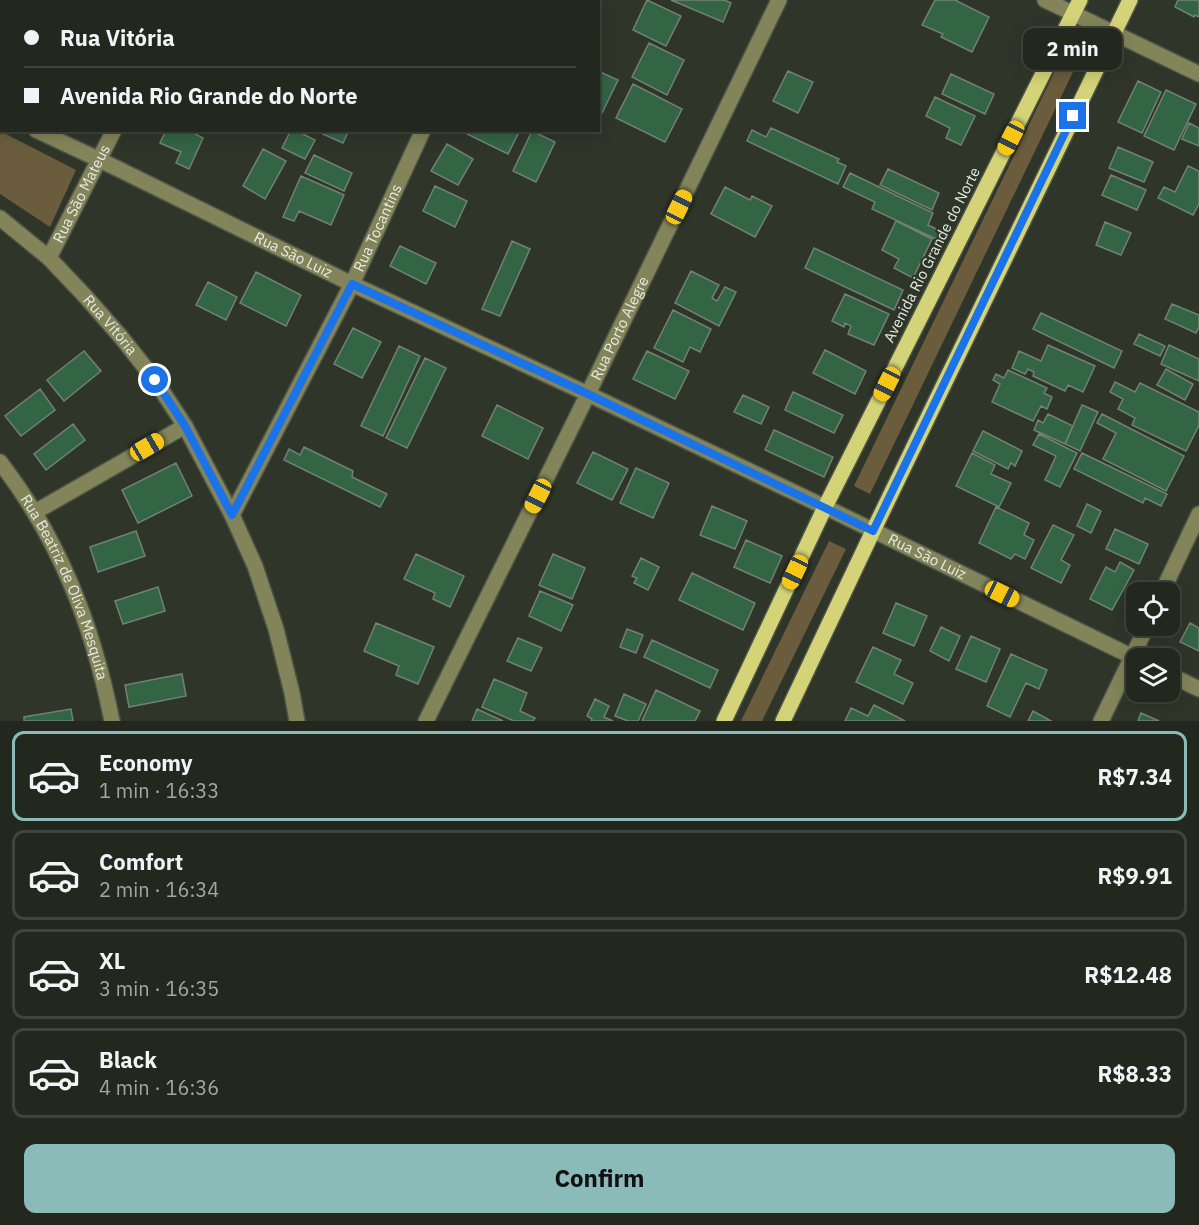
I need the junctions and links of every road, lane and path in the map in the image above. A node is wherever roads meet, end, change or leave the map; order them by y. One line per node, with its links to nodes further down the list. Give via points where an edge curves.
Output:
1 (779, 0): 15 (street, Rua Porto Alegre)
2 (1045, 0): 5 (street)
3 (1080, 0): 5 (main road, Avenida Rio Grande do Norte)
4 (1130, 0): 6 (main road)
5 (1073, 14): 6 (street); 18 (main road, Avenida Rio Grande do Norte)
6 (1113, 33): 7 (street); 22 (main road)
7 (1199, 74)
8 (40, 132): 11 (street, Rua São Luiz)
9 (113, 132): 11 (street, Rua São Mateus)
10 (422, 132): 14 (street, Rua Tocantins)
11 (100, 160): 13 (street, Rua São Mateus); 14 (street, Rua São Luiz)
12 (0, 218): 13 (street, Rua Vitória)
13 (49, 258): 16 (street, Rua Vitória, via 121,337)
14 (352, 284): 15 (street, Rua São Luiz); 21 (street, Rua Tocantins)
15 (588, 394): 18 (street, Rua São Luiz); 30 (street, Rua Porto Alegre)
16 (185, 426): 19 (street); 21 (street, Rua Vitória)
17 (0, 462): 19 (street, Rua Beatriz de Oliva Mesquita)
18 (825, 507): 22 (street, Rua São Luiz); 31 (main road, Avenida Rio Grande do Norte)
19 (34, 512): 28 (street, Rua Beatriz de Oliva Mesquita, via 76,595 105,684)
20 (1199, 514): 23 (street)
21 (232, 515): 29 (street, Rua Vitória, via 255,566 276,629)
22 (873, 531): 24 (street, Rua São Luiz); 32 (main road)
23 (1167, 582)
24 (1126, 654)
25 (1126, 673): 33 (street)
26 (1180, 680): 27 (street)
27 (1199, 689)
28 (112, 721)
29 (297, 721)
30 (426, 721)
31 (724, 721)
32 (783, 721)
33 (1101, 721)

